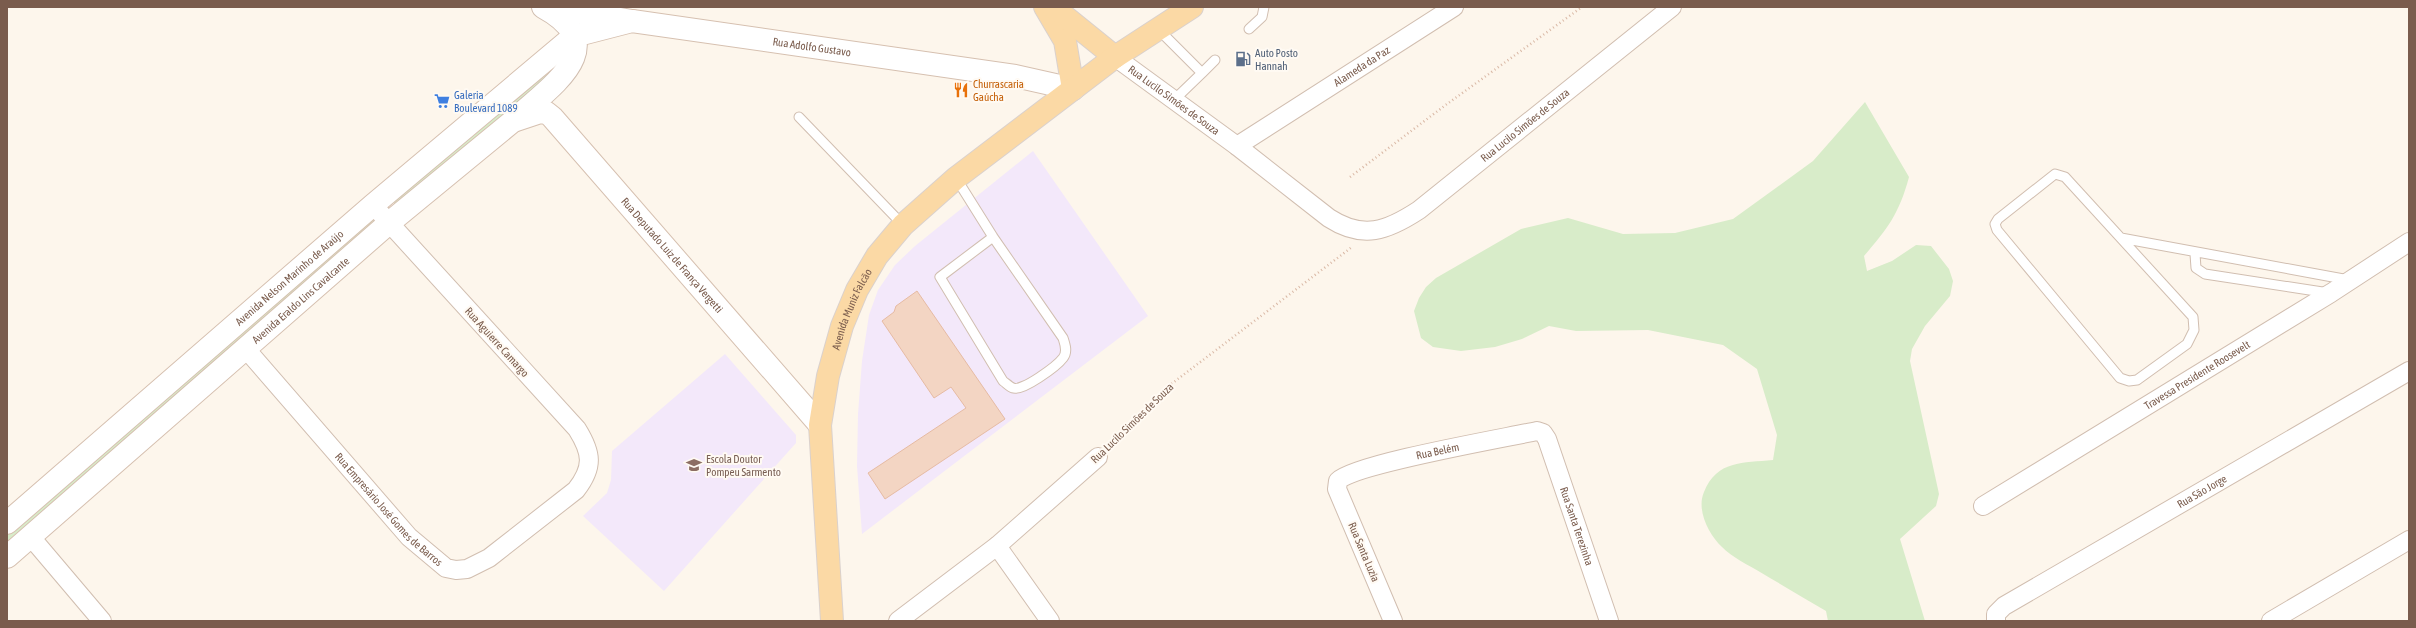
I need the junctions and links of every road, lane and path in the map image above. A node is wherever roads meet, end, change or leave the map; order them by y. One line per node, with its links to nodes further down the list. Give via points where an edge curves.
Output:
1 (543, 7): 13 (main road, via 557,14)
2 (550, 7): 10 (main road, Rua Adolfo Gustavo)
3 (1045, 7): 17 (main road, via 1065,41)
4 (1053, 7): 14 (main road)
5 (1192, 7): 11 (main road, Avenida Muniz Falcão)
6 (1264, 7): 12 (lane, via 1262,17)
7 (1454, 7): 21 (street, Alameda da Paz)
8 (1582, 7): 22 (path, via 1446,104)
9 (1672, 7): 27 (street, Rua Lucilo Simões de Souza, via 1419,210 1397,225)
10 (632, 21): 13 (main road, Avenida Nelson Marinho de Araújo); 17 (main road, Rua Adolfo Gustavo, via 1015,76)
11 (1158, 29): 14 (main road, Avenida Muniz Falcão); 16 (lane)
12 (1249, 29)
13 (574, 36): 20 (main road, Avenida Eraldo Lins Cavalcante, via 577,44 572,63); 24 (main road, Avenida Nelson Marinho de Araújo)
14 (1115, 57): 17 (main road, Avenida Muniz Falcão); 18 (street, Rua Lucilo Simões de Souza)
15 (1215, 60): 16 (lane)
16 (1202, 73): 18 (lane)
17 (1073, 88): 23 (main road, Avenida Muniz Falcão)
18 (1174, 100): 21 (street, Rua Lucilo Simões de Souza)
19 (799, 117): 26 (lane)
20 (513, 121): 25 (main road, Avenida Eraldo Lins Cavalcante); 36 (main road, Rua Deputado Luiz de França Vergetti, via 540,112 552,117)
21 (1236, 146): 27 (street, Rua Lucilo Simões de Souza, via 1342,227 1356,231)
22 (1350, 177)
23 (956, 178): 26 (main road, Avenida Muniz Falcão); 28 (lane)
24 (373, 205): 25 (street, Rua Aguierre Camargo); 42 (main road, Avenida Nelson Marinho de Araújo)
25 (389, 223): 34 (main road, Avenida Eraldo Lins Cavalcante); 40 (street, Rua Aguierre Camargo, via 577,429 586,444 589,456 585,478)
26 (903, 226): 36 (main road, Avenida Muniz Falcão, via 877,256 842,326 828,376)
27 (1371, 231): 38 (path, Rua Lucilo Simões de Souza, via 1328,267 1170,385)
28 (993, 237): 28 (lane, via 940,277 1003,380 1018,389 1042,376 1063,358 1066,348 1063,338)
29 (2121, 238): 29 (lane, via 2060,174 2050,176 1995,224 1997,230 2120,378 2129,381 2137,380 2187,344 2194,330 2193,317); 31 (lane)
30 (2409, 242): 32 (street, Travessa Presidente Roosevelt)
31 (2195, 254): 32 (lane); 33 (lane, via 2196,268 2205,274)
32 (2350, 281): 33 (street, Travessa Presidente Roosevelt)
33 (2331, 293): 41 (street, Travessa Presidente Roosevelt)
34 (246, 349): 40 (street, Rua Empresário José Gomes de Barros, via 409,537 446,568 467,569 490,558); 43 (main road, Avenida Eraldo Lins Cavalcante)
35 (2409, 371): 47 (street, Rua São Jorge, via 2011,602)
36 (820, 425): 49 (main road, Avenida Muniz Falcão)
37 (1543, 433): 39 (street, Rua Belém, via 1537,431 1389,463 1341,478); 53 (street, Rua Santa Terezinha)
38 (1098, 457): 45 (street, Rua Lucilo Simões de Souza)
39 (1337, 484): 52 (street, Rua Santa Luzia)
40 (576, 490)
41 (1983, 506)
42 (7, 522)
43 (30, 536): 46 (main road, Avenida Eraldo Lins Cavalcante); 48 (street)
44 (2409, 540): 54 (street)
45 (998, 546): 50 (street, Rua Lucilo Simões de Souza); 51 (street)
46 (7, 557)
47 (1996, 617)
48 (102, 621)
49 (832, 621)
50 (898, 621)
51 (1050, 621)
52 (1393, 621)
53 (1609, 621)
54 (2271, 621)

